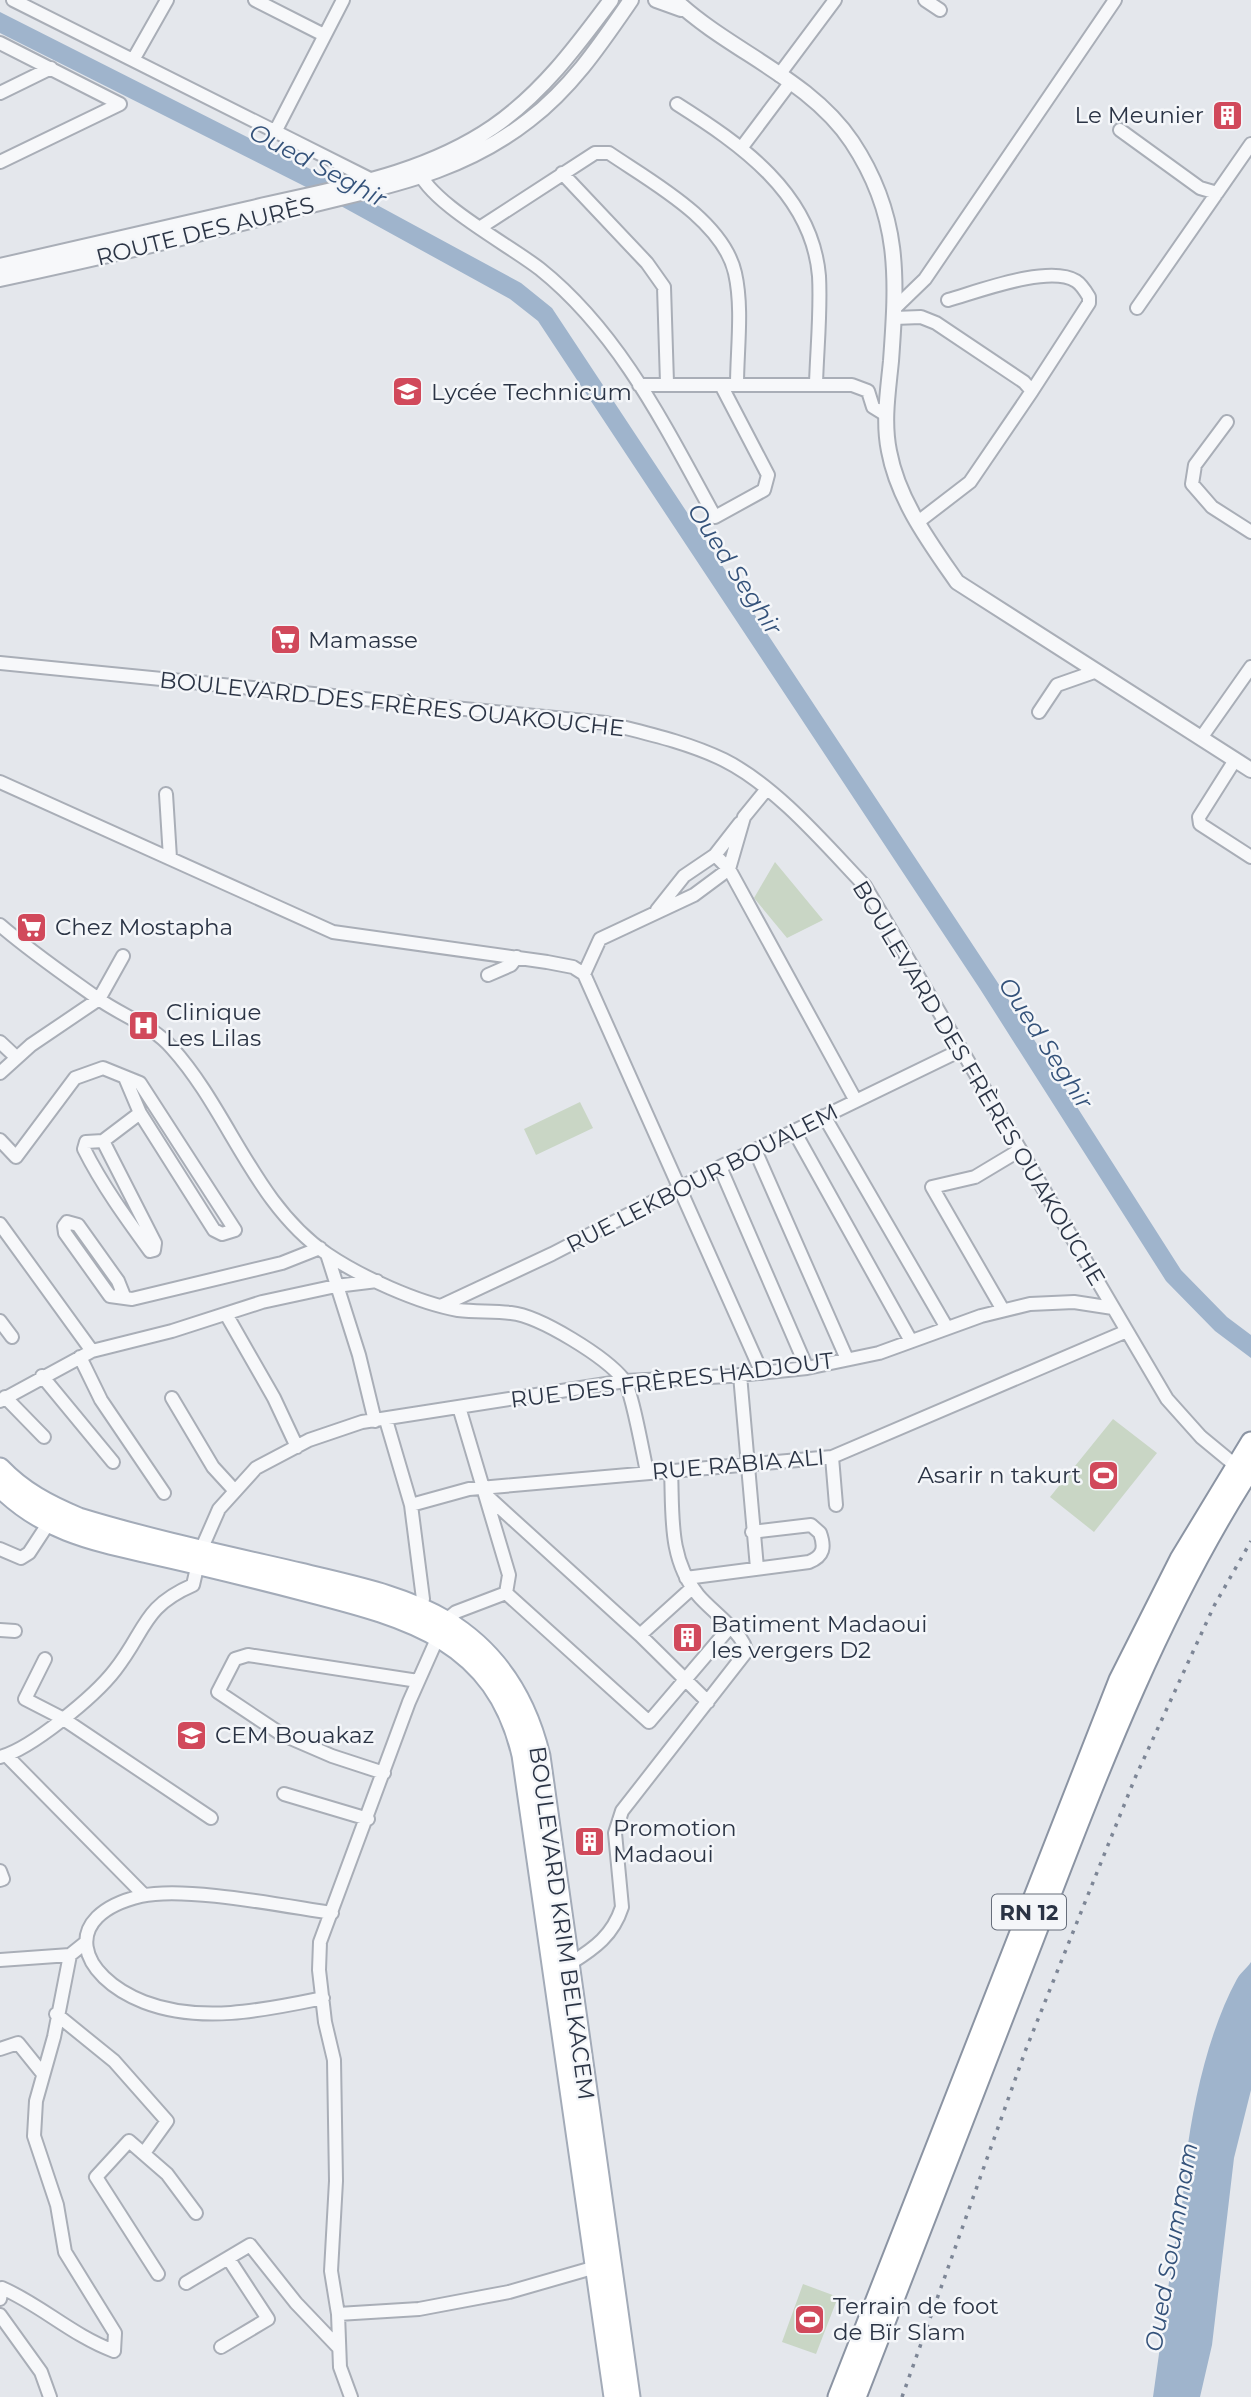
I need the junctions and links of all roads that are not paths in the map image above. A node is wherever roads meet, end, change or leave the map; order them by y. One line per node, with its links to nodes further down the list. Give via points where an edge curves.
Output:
1 (13, 0): 16 (street)
2 (167, 0): 16 (street)
3 (255, 0): 14 (street)
4 (343, 0): 14 (street)
5 (611, 0): 26 (street, ROUTE DES AURÈS, via 532,96 494,126)
6 (631, 0): 26 (street, ROUTE DES AURÈS, via 588,64 528,121 471,158)
7 (656, 0): 13 (street)
8 (675, 0): 13 (street)
9 (835, 0): 18 (street)
10 (925, 0): 12 (street)
11 (1115, 0): 35 (street, via 925,279)
12 (940, 10)
13 (688, 12): 18 (street)
14 (324, 35): 22 (street)
15 (0, 43): 17 (street)
16 (133, 60): 22 (street)
17 (51, 68): 19 (street); 25 (street, via 120,104)
18 (784, 79): 24 (street); 35 (street, via 840,126 873,178 892,238)
19 (0, 93)
20 (677, 104): 24 (street)
21 (1120, 130): 29 (street, via 1200,188)
22 (275, 132): 28 (street)
23 (1251, 144): 29 (street)
24 (742, 147): 39 (street, via 767,168 810,239 819,275)
25 (0, 162)
26 (418, 172): 28 (street, ROUTE DES AURÈS); 31 (street, via 428,189)
27 (562, 173): 31 (street); 38 (street, via 664,287); 42 (street, via 604,151 708,227 735,277)
28 (364, 186): 30 (street, ROUTE DES AURÈS)
29 (1217, 192): 36 (street)
30 (300, 203): 32 (street, ROUTE DES AURÈS); 33 (street, ROUTE DES AURÈS)
31 (481, 227): 40 (street, via 540,269 579,305 614,345)
32 (0, 266)
33 (0, 279)
34 (948, 300): 43 (street, via 1023,279 1064,276 1077,281 1089,303)
35 (898, 308): 37 (street); 37 (street); 44 (street)
36 (1137, 308)
37 (920, 317): 43 (street, via 936,323)
38 (667, 383): 40 (street); 41 (street)
39 (816, 384): 42 (street); 44 (street, via 863,388 873,407)
40 (639, 385): 41 (street, via 715,517 764,490 768,475)
41 (721, 385): 42 (street)
42 (737, 386)
43 (1032, 391): 46 (street, via 970,482)
44 (886, 415): 46 (street, via 889,452)
45 (1227, 422): 47 (street, via 1195,466 1192,484 1212,507)
46 (918, 522): 50 (street, via 957,582)
47 (1251, 532)
48 (0, 663): 56 (street, BOULEVARD DES FRÈRES OUAKOUCHE, via 606,723 669,739 725,761)
49 (1251, 667): 52 (street)
50 (1097, 671): 51 (street, via 1057,685); 52 (street)
51 (1039, 712)
52 (1201, 738): 53 (street)
53 (1235, 760): 54 (street); 59 (street, via 1199,817 1200,824)
54 (1251, 770)
55 (0, 782): 60 (street)
56 (766, 790): 58 (street); 70 (street, BOULEVARD DES FRÈRES OUAKOUCHE, via 865,886)
57 (166, 794): 60 (street)
58 (744, 817): 61 (street); 61 (street)
59 (1251, 857)
60 (170, 859): 65 (street, via 333,932)
61 (717, 862): 62 (street, via 684,876); 62 (street, via 694,895); 74 (street)
62 (655, 913): 66 (street, via 600,939)
63 (0, 925): 68 (street)
64 (122, 956): 68 (street)
65 (517, 957): 66 (street, via 573,967); 67 (street, via 511,965)
66 (584, 974): 83 (street)
67 (488, 975)
68 (99, 999): 71 (street); 85 (street, via 170,1045 188,1066 249,1166 296,1228)
69 (0, 1042): 71 (street)
70 (961, 1050): 74 (street, RUE LEKBOUR BOUALEM); 81 (street, BOULEVARD DES FRÈRES OUAKOUCHE)
71 (16, 1057): 72 (street)
72 (0, 1073)
73 (126, 1080): 75 (street); 75 (street, via 140,1083 235,1230 222,1234 214,1230); 78 (street, via 103,1068 75,1078 16,1157)
74 (856, 1101): 76 (street, RUE LEKBOUR BOUALEM)
75 (141, 1113): 79 (street)
76 (824, 1116): 77 (street, RUE LEKBOUR BOUALEM); 94 (street)
77 (794, 1130): 80 (street, RUE LEKBOUR BOUALEM); 97 (street)
78 (0, 1140)
79 (103, 1141): 79 (street, via 86,1142 84,1149 139,1237 154,1251 155,1243)
80 (755, 1150): 82 (street, RUE LEKBOUR BOUALEM); 100 (street)
81 (1020, 1150): 90 (street, BOULEVARD DES FRÈRES OUAKOUCHE); 91 (street, via 975,1177 932,1187)
82 (720, 1167): 83 (street, RUE LEKBOUR BOUALEM); 101 (street)
83 (680, 1187): 89 (street, RUE LEKBOUR BOUALEM); 102 (street)
84 (0, 1224): 98 (street)
85 (323, 1251): 86 (street); 87 (street); 88 (street, via 132,1299)
86 (378, 1281): 87 (street); 89 (street)
87 (336, 1286): 92 (street); 109 (street)
88 (124, 1296): 88 (street, via 78,1225 67,1222 65,1233 110,1296)
89 (443, 1305): 105 (street, via 514,1313 544,1323)
90 (1113, 1308): 91 (street, RUE DES FRÈRES HADJOUT, via 1074,1302); 95 (street, BOULEVARD DES FRÈRES OUAKOUCHE)
91 (1003, 1310): 94 (street, RUE DES FRÈRES HADJOUT)
92 (226, 1314): 98 (street); 112 (street)
93 (0, 1321): 96 (street)
94 (947, 1328): 97 (street, RUE DES FRÈRES HADJOUT)
95 (1127, 1331): 113 (street, RUE RABIA ALI); 117 (street, BOULEVARD DES FRÈRES OUAKOUCHE, via 1167,1399 1201,1437)
96 (12, 1337)
97 (911, 1341): 100 (street, RUE DES FRÈRES HADJOUT)
98 (92, 1351): 99 (street)
99 (80, 1357): 104 (street); 123 (street, via 102,1400)
100 (846, 1359): 101 (street, RUE DES FRÈRES HADJOUT)
101 (807, 1368): 102 (street, RUE DES FRÈRES HADJOUT)
102 (762, 1373): 103 (street, RUE DES FRÈRES HADJOUT)
103 (740, 1375): 105 (street, RUE DES FRÈRES HADJOUT); 115 (street)
104 (42, 1376): 107 (street); 114 (street)
105 (625, 1381): 108 (street, RUE DES FRÈRES HADJOUT); 119 (street)
106 (172, 1398): 122 (street, via 213,1466)
107 (3, 1399): 110 (street)
108 (459, 1407): 109 (street, RUE DES FRÈRES HADJOUT); 121 (street)
109 (381, 1420): 112 (street, RUE DES FRÈRES HADJOUT, via 362,1422); 124 (street)
110 (44, 1437)
111 (1251, 1442): 117 (main road, RN 12)
112 (297, 1447): 122 (street, RUE DES FRÈRES HADJOUT, via 256,1468)
113 (832, 1457): 115 (street, RUE RABIA ALI); 125 (street)
114 (113, 1462)
115 (748, 1464): 118 (street, RUE RABIA ALI); 127 (street)
116 (0, 1468): 129 (main road, BOULEVARD KRIM BELKACEM, via 47,1505)
117 (1245, 1469): 176 (main road, RN 12, via 1180,1559 1119,1680); 177 (main road, RN 12, via 1167,1616 1106,1754)
118 (671, 1470): 119 (street, RUE RABIA ALI); 131 (street, via 674,1545)
119 (647, 1472): 121 (street, RUE RABIA ALI)
120 (0, 1488): 126 (main road, BOULEVARD KRIM BELKACEM)
121 (482, 1490): 124 (street, RUE RABIA ALI); 132 (street, via 509,1575); 138 (street)
122 (235, 1491): 129 (street, RUE DES FRÈRES HADJOUT, via 219,1509)
123 (164, 1493)
124 (411, 1505): 133 (street)
125 (836, 1505)
126 (48, 1524): 128 (street, via 21,1558); 129 (main road, BOULEVARD KRIM BELKACEM, via 89,1541)
127 (752, 1532): 130 (street); 130 (street, via 811,1525 823,1543 821,1556 809,1562)
128 (0, 1549)
129 (200, 1558): 135 (main road, BOULEVARD KRIM BELKACEM, via 384,1595); 143 (street, RUE DES FRÈRES HADJOUT, via 193,1585 169,1595 156,1607 117,1669)
130 (757, 1568): 131 (street)
131 (689, 1583): 134 (street); 138 (street)
132 (506, 1593): 135 (street, via 456,1612); 140 (street, via 649,1722)
133 (423, 1599)
134 (730, 1627): 140 (street); 142 (street, via 744,1642 746,1652)
135 (441, 1628): 141 (street); 156 (main road, BOULEVARD KRIM BELKACEM, via 480,1647 502,1670 532,1724); 164 (main road, BOULEVARD KRIM BELKACEM, via 488,1677 515,1726)
136 (0, 1629): 137 (street)
137 (15, 1631)
138 (640, 1635): 140 (street)
139 (45, 1659): 143 (street, via 25,1699)
140 (684, 1678): 142 (street)
141 (418, 1681): 145 (street); 145 (street, via 248,1655 235,1659 218,1692 281,1734)
142 (708, 1702): 156 (street, via 622,1811 615,1833 622,1907 598,1946)
143 (62, 1718): 144 (street, RUE DES FRÈRES HADJOUT); 147 (street)
144 (3, 1756): 151 (street)
145 (384, 1773): 148 (street)
146 (284, 1794): 148 (street)
147 (211, 1818)
148 (368, 1819): 152 (street)
149 (0, 1871): 150 (street)
150 (0, 1880)
151 (144, 1895): 152 (street, via 225,1899); 153 (street, via 99,1914)
152 (332, 1913): 157 (street, via 320,1942)
153 (85, 1944): 154 (street); 157 (street, via 88,1957 109,1982 144,2002 192,2012 252,2013)
154 (70, 1955): 155 (street); 158 (street)
155 (0, 1960)
156 (571, 1963): 175 (main road, BOULEVARD KRIM BELKACEM)
157 (323, 1998): 168 (street, via 334,2060 336,2181 331,2271)
158 (56, 2014): 160 (street); 161 (street, via 114,2062 167,2121)
159 (0, 2049): 160 (street, via 18,2043)
160 (43, 2074): 167 (street, via 34,2136 57,2206 65,2252 115,2333 114,2351)
161 (144, 2153): 162 (street, via 167,2174); 165 (street, via 130,2141 96,2177)
162 (196, 2213)
163 (228, 2258): 166 (street); 170 (street, via 268,2319); 171 (street, via 250,2245)
164 (596, 2267): 168 (street, via 509,2292 419,2309); 174 (main road, BOULEVARD KRIM BELKACEM)
165 (158, 2274)
166 (186, 2283)
167 (1, 2290)
168 (338, 2314): 171 (street)
169 (0, 2315): 172 (street, via 41,2372)
170 (221, 2347)
171 (339, 2348): 173 (street, via 340,2367)
172 (50, 2397)
173 (351, 2397)
174 (614, 2397)
175 (630, 2397)
176 (838, 2397)
177 (856, 2397)

